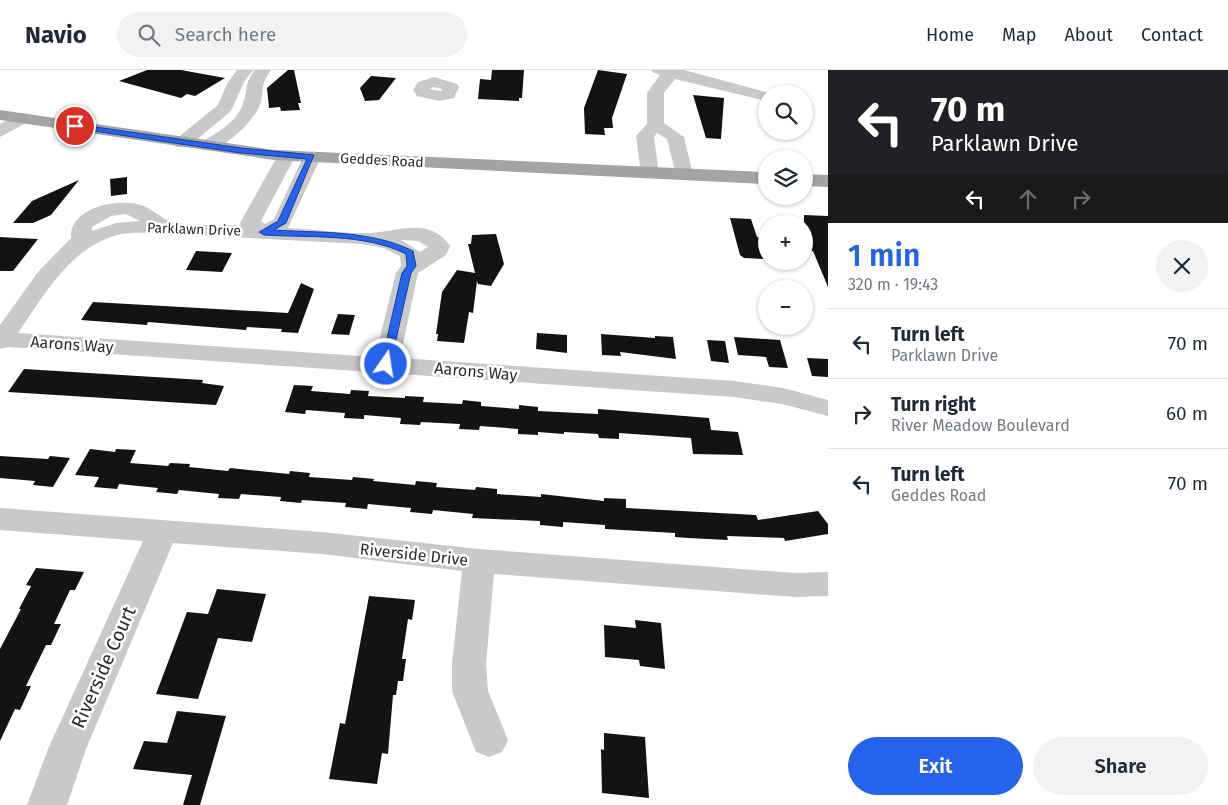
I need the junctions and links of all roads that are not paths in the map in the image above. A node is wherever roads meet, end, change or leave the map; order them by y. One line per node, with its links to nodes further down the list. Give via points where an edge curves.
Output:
1 (245, 70): 9 (street, via 225,107)
2 (263, 70): 10 (street, via 253,82 252,101 246,114)
3 (669, 71): 4 (street); 7 (street, via 657,88 654,105)
4 (758, 94)
5 (0, 115): 6 (main road, Geddes Road)
6 (22, 118): 8 (street); 9 (main road, Geddes Road)
7 (656, 125): 13 (street, via 645,136); 14 (street, via 675,137)
8 (0, 132)
9 (182, 142): 10 (main road, Geddes Road)
10 (208, 146): 11 (main road, Geddes Road)
11 (287, 156): 12 (main road, Geddes Road); 18 (street, via 250,223)
12 (312, 157): 13 (main road, Geddes Road); 18 (street, via 282,223)
13 (650, 174): 14 (main road, Geddes Road)
14 (684, 175): 15 (main road, Geddes Road)
15 (758, 178)
16 (813, 180): 17 (main road)
17 (828, 181)
18 (264, 232): 19 (street, Parklawn Drive); 21 (street, Parklawn Drive, via 139,227 110,231 84,241 54,268)
19 (362, 238): 20 (street, Parklawn Drive, via 390,243 410,253); 20 (street, via 406,234 436,241 438,250)
20 (412, 266): 22 (street, via 407,273)
21 (1, 340): 22 (street, Aarons Way)
22 (386, 364): 23 (street, Aarons Way, via 734,389 783,396)
23 (828, 408)
24 (0, 519): 25 (street, Riverside Drive)
25 (163, 531): 26 (street, Riverside Drive, via 322,543); 29 (street, Riverside Court, via 67,749)
26 (479, 561): 27 (street, Riverside Drive, via 795,585); 28 (street, via 469,664 470,691)
27 (828, 584)
28 (489, 740)
29 (47, 805)

